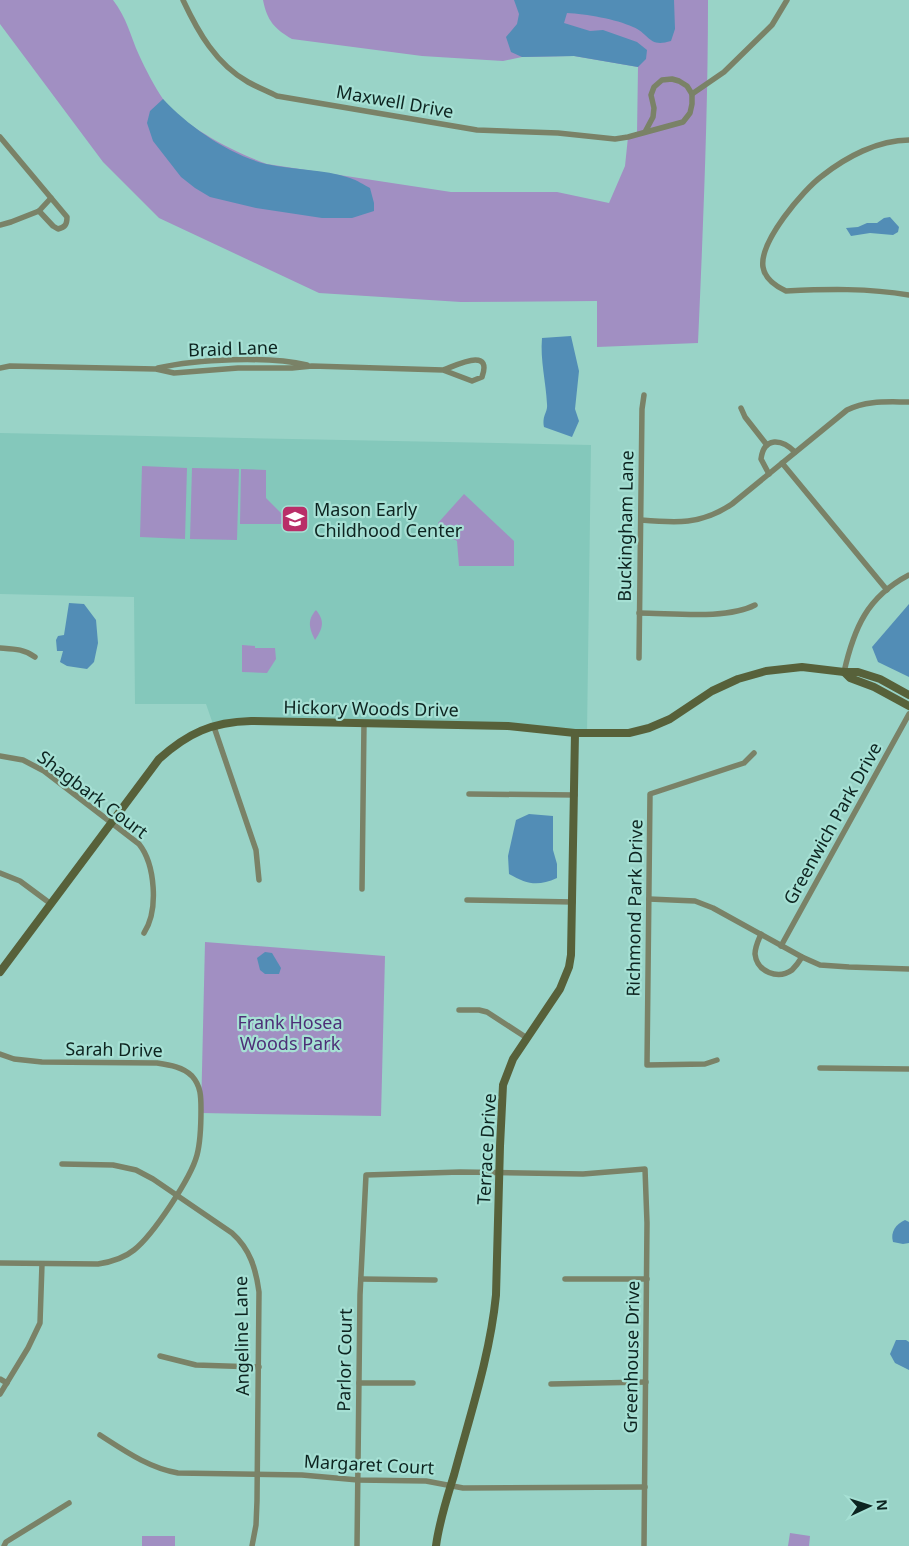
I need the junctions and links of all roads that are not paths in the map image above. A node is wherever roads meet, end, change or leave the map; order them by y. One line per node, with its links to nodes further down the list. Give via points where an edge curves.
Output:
1 (183, 0): 4 (street, Maxwell Drive, via 212,51 247,82 277,96 477,130 614,139)
2 (787, 0): 3 (street, via 772,25 724,72)
3 (692, 94): 4 (street, Maxwell Drive, via 690,113 683,122); 4 (street, via 679,81 662,80 654,87 653,117)
4 (645, 132)
5 (0, 137): 7 (street)
6 (909, 140): 10 (street, via 876,145 821,176 783,218 767,247 763,266 767,278 786,291 848,288)
7 (51, 198): 8 (street); 8 (street, via 67,218 64,227 58,229 53,226)
8 (39, 211): 9 (street)
9 (0, 225)
10 (909, 296)
11 (0, 368): 12 (street, Braid Lane, via 156,369 174,364 238,360)
12 (443, 370): 12 (street, Braid Lane, via 472,380 478,380 484,371 482,364 472,358)
13 (644, 394): 20 (street, Buckingham Lane)
14 (909, 402): 17 (street, via 874,402 856,406)
15 (741, 408): 16 (street)
16 (768, 445): 17 (street, via 781,442); 19 (street, via 761,459)
17 (795, 452): 18 (street)
18 (782, 462): 19 (street); 22 (street)
19 (769, 474): 20 (street, via 732,504 711,516 688,522)
20 (641, 520): 24 (street, Buckingham Lane)
21 (909, 575): 22 (street)
22 (887, 590): 28 (street, via 868,609 858,625)
23 (755, 605): 24 (street, via 733,612)
24 (639, 613): 27 (street, Buckingham Lane)
25 (0, 648): 26 (street, via 19,649)
26 (35, 657)
27 (639, 658)
28 (844, 672): 29 (street, Hickory Woods Drive, via 871,676); 30 (street, Hickory Woods Drive, via 850,678); 34 (street, Hickory Woods Drive, via 802,667 766,671 712,690 670,719 649,728 616,734)
29 (909, 695)
30 (909, 706)
31 (909, 714): 49 (street, Greenwich Park Drive)
32 (364, 723): 33 (street, Hickory Woods Drive, via 251,721); 34 (street, Hickory Woods Drive, via 508,726); 42 (street)
33 (214, 727): 39 (street, Hickory Woods Drive, via 187,737 159,759); 41 (street, via 256,850)
34 (576, 733): 38 (street, Terrace Drive)
35 (754, 754): 43 (street, Richmond Park Drive, via 744,763 650,794)
36 (0, 756): 39 (street, Shagbark Court, via 32,764)
37 (469, 794): 38 (street)
38 (575, 795): 45 (street, Terrace Drive)
39 (112, 823): 46 (street, Hickory Woods Drive); 47 (street, Shagbark Court, via 139,844 150,864 152,906)
40 (0, 873): 46 (street, via 20,881)
41 (259, 880)
42 (362, 889)
43 (650, 899): 48 (street, via 695,901); 56 (street, Richmond Park Drive, via 647,1065 705,1064)
44 (467, 900): 45 (street)
45 (573, 902): 54 (street, Terrace Drive, via 569,967 560,989)
46 (51, 904): 52 (street, Hickory Woods Drive)
47 (144, 933)
48 (761, 934): 49 (street); 50 (street, via 755,955 766,971 785,973 794,968)
49 (781, 946): 50 (street)
50 (802, 957): 51 (street, via 830,966)
51 (909, 969)
52 (0, 972)
53 (459, 1010): 54 (street, via 488,1012)
54 (527, 1038): 60 (street, Terrace Drive, via 513,1059 504,1085)
55 (0, 1054): 61 (street, Sarah Drive, via 42,1062 157,1063 188,1073 198,1083 201,1092 200,1139 195,1162)
56 (717, 1060)
57 (820, 1068): 58 (street)
58 (909, 1068)
59 (62, 1164): 61 (street, Angeline Lane, via 128,1168)
60 (499, 1172): 64 (street, Parlor Court, via 366,1175); 66 (street, Greenhouse Drive, via 583,1174 645,1169); 80 (street, Terrace Drive, via 493,1322 487,1355)
61 (177, 1194): 63 (street, Sarah Drive, via 146,1238 125,1256 98,1264); 69 (street, Angeline Lane, via 232,1233 252,1260 259,1292)
62 (0, 1263): 63 (street, Sarah Drive)
63 (42, 1264): 72 (street, via 40,1323)
64 (361, 1279): 67 (street); 73 (street, Parlor Court)
65 (565, 1279): 66 (street)
66 (647, 1279): 71 (street, Greenhouse Drive)
67 (435, 1280)
68 (160, 1356): 69 (street, via 196,1365)
69 (258, 1367): 78 (street, Angeline Lane)
70 (0, 1379): 72 (street)
71 (646, 1382): 75 (street); 81 (street, Greenhouse Drive)
72 (7, 1383): 76 (street)
73 (359, 1383): 74 (street); 79 (street, Parlor Court)
74 (412, 1383)
75 (551, 1384)
76 (0, 1394)
77 (100, 1435): 78 (street, Margaret Court, via 164,1470)
78 (257, 1474): 79 (street, Margaret Court); 84 (street, Angeline Lane, via 256,1525)
79 (358, 1480): 80 (street, Margaret Court, via 426,1481); 85 (street, Parlor Court)
80 (450, 1485): 81 (street, Margaret Court, via 478,1488); 86 (street, Terrace Drive)
81 (645, 1487): 87 (street, Greenhouse Drive)
82 (69, 1503): 83 (street)
83 (4, 1546)
84 (252, 1546)
85 (357, 1546)
86 (436, 1546)
87 (644, 1546)

